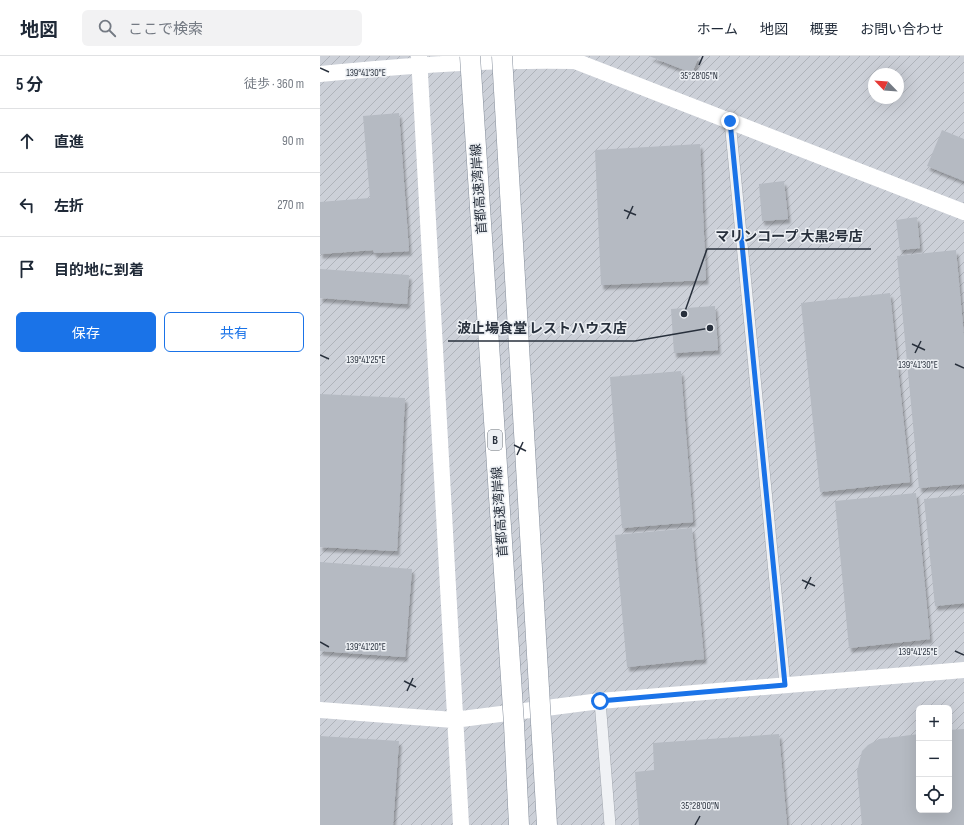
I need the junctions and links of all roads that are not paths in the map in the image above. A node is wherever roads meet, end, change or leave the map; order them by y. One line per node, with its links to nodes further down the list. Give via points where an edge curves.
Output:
1 (470, 56): 13 (highway, 首都高速湾岸線 / B, bridge)
2 (502, 56): 14 (highway, bridge)
3 (419, 60): 4 (street); 5 (street, via 575,61); 11 (street)
4 (320, 74)
5 (730, 121): 6 (street); 8 (street)
6 (964, 212)
7 (964, 670): 8 (street)
8 (785, 685): 9 (street)
9 (600, 701): 11 (street); 15 (street)
10 (320, 710): 11 (street)
11 (454, 720): 12 (street)
12 (461, 825)
13 (519, 825)
14 (547, 825)
15 (610, 825)

